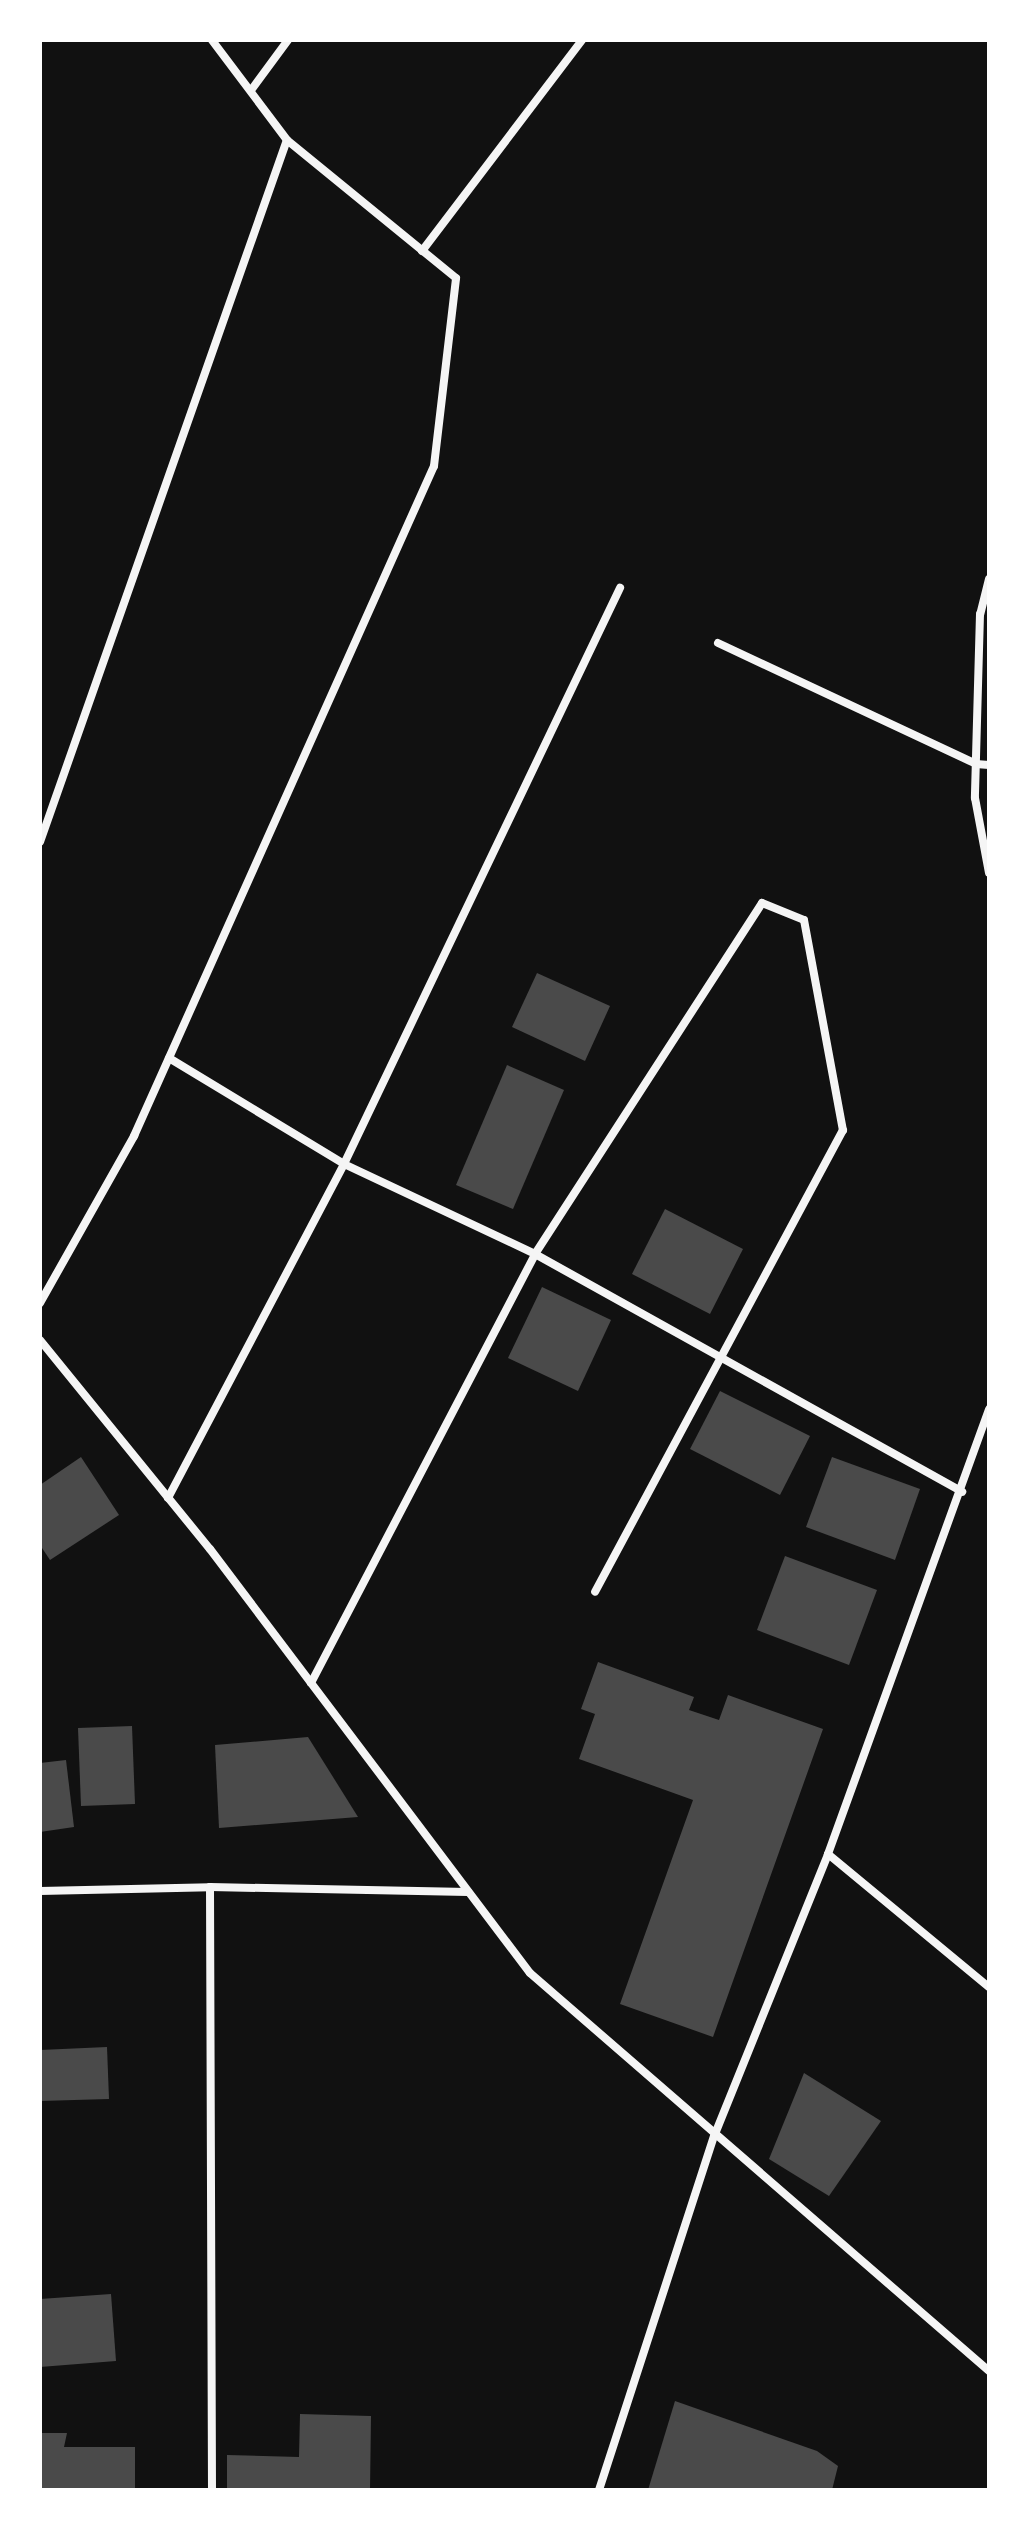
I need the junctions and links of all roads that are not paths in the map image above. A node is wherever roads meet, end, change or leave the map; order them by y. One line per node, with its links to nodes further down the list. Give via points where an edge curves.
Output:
1 (212, 40): 4 (street)
2 (288, 40): 4 (street)
3 (582, 40): 6 (street)
4 (252, 89): 5 (street)
5 (287, 140): 6 (street); 12 (street)
6 (422, 251): 14 (street, via 456,278 434,466)
7 (989, 579): 10 (street, via 980,614)
8 (620, 588): 15 (street)
9 (718, 643): 10 (street)
10 (976, 764): 11 (street); 13 (street, via 975,798)
11 (989, 765)
12 (40, 842)
13 (989, 873)
14 (169, 1058): 15 (street); 17 (street, via 134,1136)
15 (344, 1164): 16 (street); 22 (street)
16 (535, 1254): 19 (street); 19 (street, via 762,903 804,920 843,1130); 24 (street)
17 (40, 1303)
18 (40, 1340): 22 (street)
19 (721, 1357): 21 (street); 23 (street)
20 (989, 1409): 21 (street)
21 (962, 1492): 25 (street)
22 (168, 1498): 24 (street)
23 (595, 1592)
24 (311, 1683): 28 (street)
25 (828, 1854): 29 (street); 30 (street)
26 (210, 1887): 27 (street); 28 (street); 32 (street)
27 (40, 1891)
28 (468, 1892): 30 (street, via 530,1973)
29 (989, 1987)
30 (715, 2134): 31 (street); 33 (street)
31 (989, 2371)
32 (212, 2490)
33 (599, 2490)

